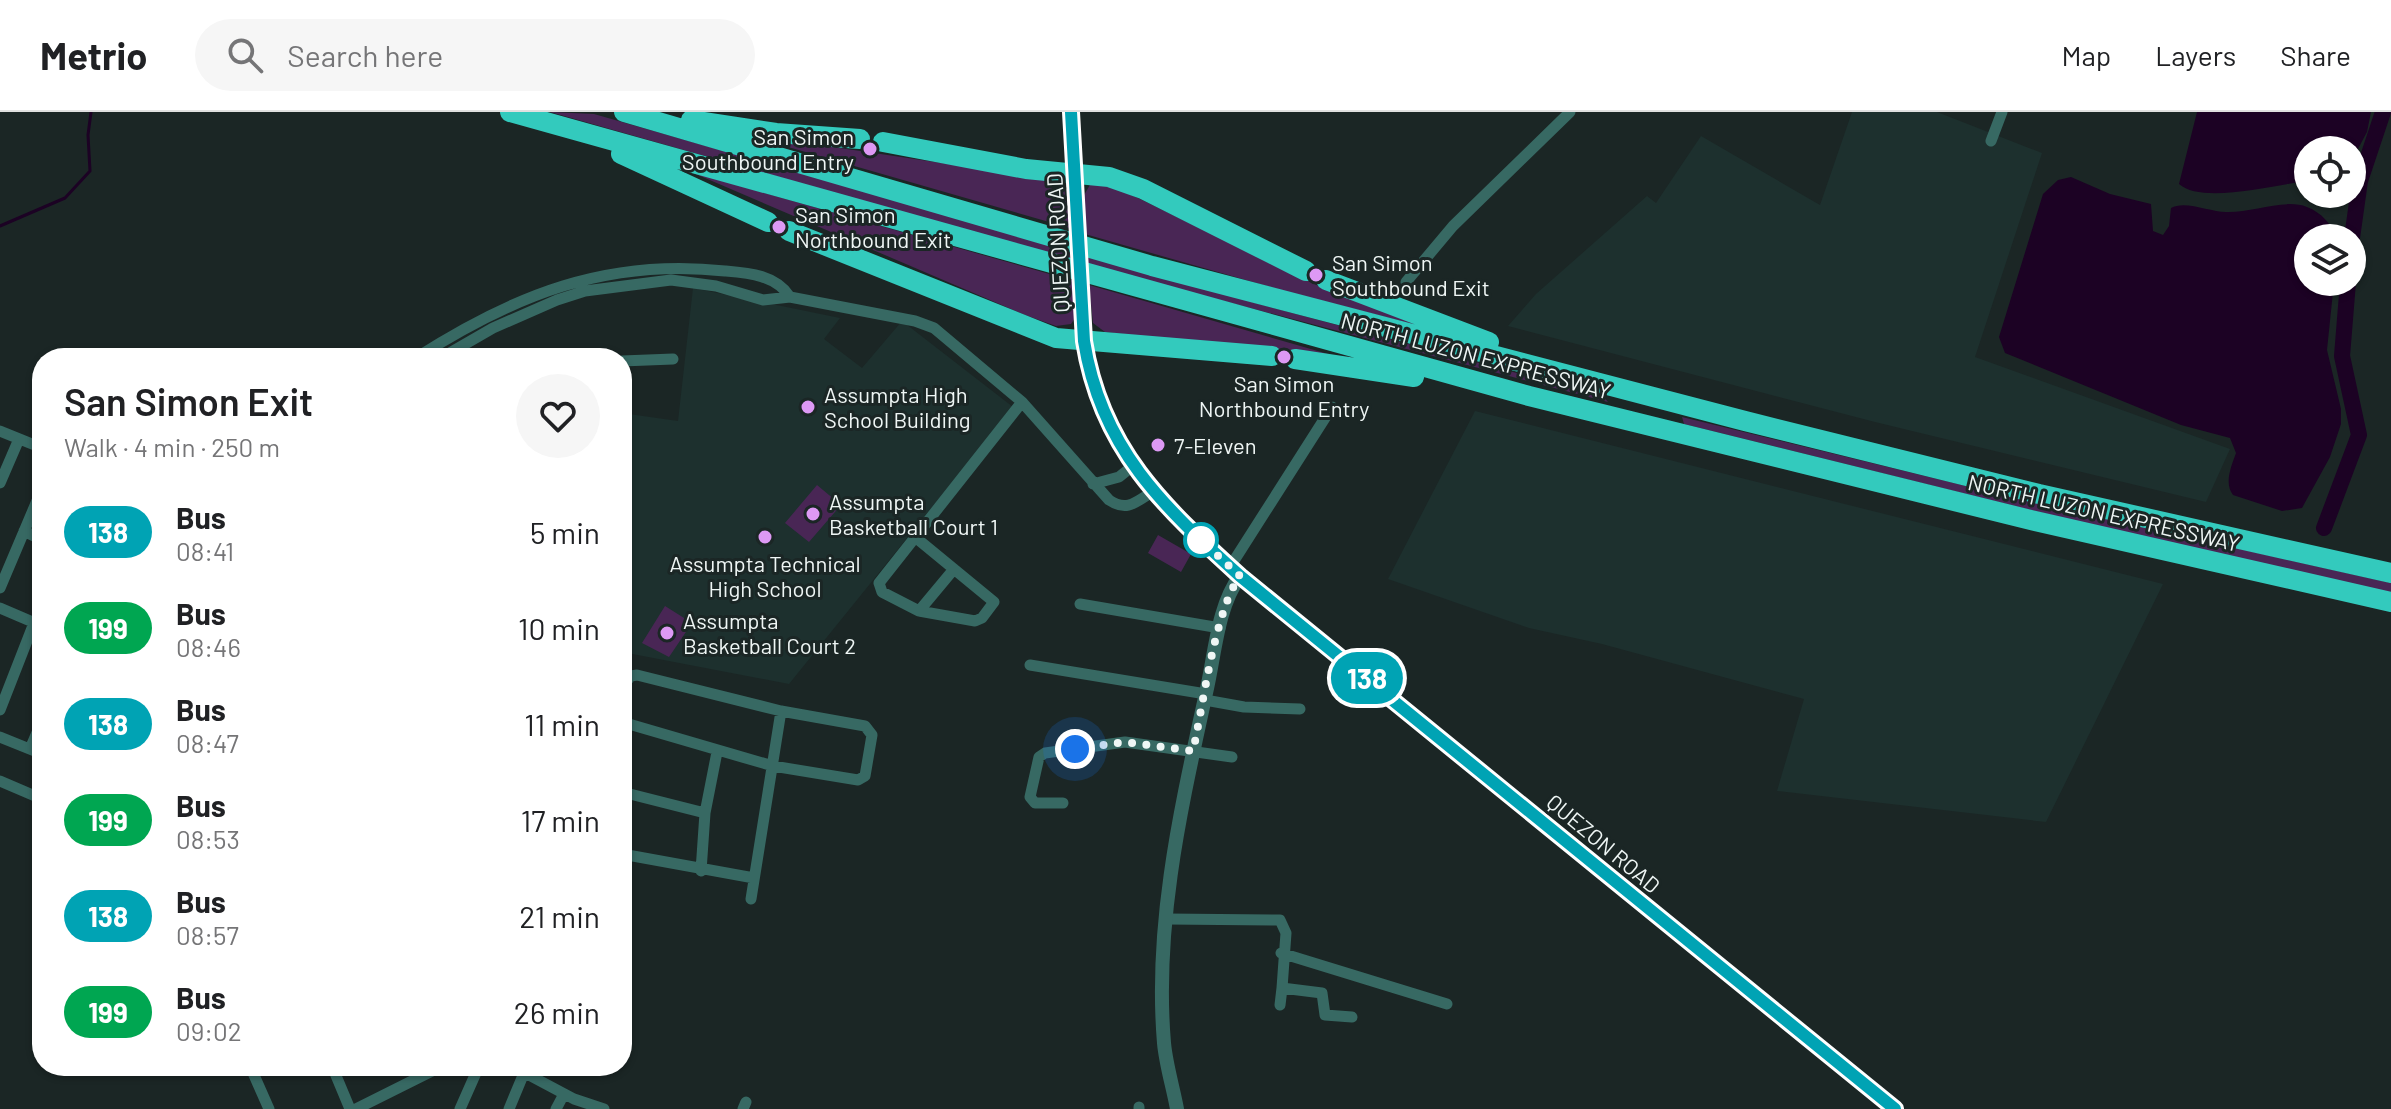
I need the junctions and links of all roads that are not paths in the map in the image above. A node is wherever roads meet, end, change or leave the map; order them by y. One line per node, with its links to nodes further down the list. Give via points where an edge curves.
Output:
1 (492, 112): 12 (highway, via 610,149)
2 (510, 112): 31 (highway, NORTH LUZON EXPRESSWAY)
3 (624, 112): 34 (highway, NORTH LUZON EXPRESSWAY, via 1152,266)
4 (652, 112): 8 (highway, via 776,133)
5 (1071, 112): 11 (main road, QUEZON ROAD)
6 (1570, 112): 18 (street, via 1453,226)
7 (2002, 112): 9 (street)
8 (860, 139)
9 (1991, 141)
10 (883, 142): 11 (highway)
11 (1075, 174): 15 (highway, via 1109,177 1143,189); 22 (main road, QUEZON ROAD, bridge)
12 (768, 222)
13 (789, 231): 22 (highway, via 1030,330)
14 (717, 270): 16 (street); 19 (street); 23 (street, via 670,266 590,279 489,313)
15 (1306, 271)
16 (765, 277): 20 (street); 21 (street)
17 (1326, 280): 34 (highway, via 1504,348 1715,407)
18 (1406, 282)
19 (716, 286): 21 (street); 26 (street, via 671,280 585,291 493,328)
20 (790, 297): 21 (street); 32 (street, via 934,328)
21 (758, 298)
22 (1084, 341): 27 (highway); 38 (main road, QUEZON ROAD, via 1089,375)
23 (442, 342): 24 (street); 25 (street)
24 (435, 348)
25 (445, 348)
26 (462, 348)
27 (1272, 356)
28 (673, 359): 30 (street)
29 (1295, 359): 31 (highway)
30 (632, 361)
31 (1529, 396): 50 (highway, NORTH LUZON EXPRESSWAY)
32 (1022, 402): 40 (street); 45 (street)
33 (1332, 407): 47 (street)
34 (1745, 421): 48 (highway, NORTH LUZON EXPRESSWAY)
35 (0, 431): 36 (street)
36 (19, 439): 37 (street); 39 (street)
37 (32, 444)
38 (1134, 465): 40 (street, via 1119,477); 41 (main road, QUEZON ROAD)
39 (0, 483)
40 (1093, 484): 41 (street, via 1124,507)
41 (1152, 492): 47 (main road, QUEZON ROAD)
42 (32, 512): 43 (street)
43 (24, 531): 44 (street); 49 (street)
44 (32, 535)
45 (915, 537): 46 (street); 53 (street, via 879,583 882,592)
46 (954, 569): 53 (street); 53 (street, via 994,602 982,618)
47 (1235, 571): 55 (street); 99 (main road, QUEZON ROAD)
48 (2391, 573)
49 (0, 588)
50 (2391, 602)
51 (1080, 604): 55 (street)
52 (0, 608): 54 (street)
53 (919, 611)
54 (32, 621)
55 (1220, 628): 59 (street)
56 (32, 638): 61 (street)
57 (1030, 665): 59 (street)
58 (632, 676): 62 (street)
59 (1206, 697): 60 (street, via 1244,707); 66 (street)
60 (1300, 709)
61 (0, 710)
62 (781, 711): 69 (street); 69 (street, via 865,726 872,735 865,776 858,780)
63 (632, 725): 67 (street)
64 (0, 737): 65 (street)
65 (32, 749)
66 (1193, 751): 68 (street); 73 (street, via 1125,742 1045,753 1039,757 1030,797 1035,803); 79 (street, via 1169,870)
67 (717, 752): 69 (street); 74 (street)
68 (1232, 757)
69 (773, 766): 77 (street)
70 (0, 781): 71 (street)
71 (32, 795)
72 (632, 795): 74 (street)
73 (1063, 803)
74 (705, 813): 76 (street)
75 (632, 856): 76 (street)
76 (701, 871): 77 (street)
77 (754, 878): 78 (street)
78 (751, 899)
79 (1167, 919): 80 (street, via 1280,920 1286,933); 98 (street, via 1162,1015)
80 (1281, 953): 81 (street); 82 (street)
81 (1282, 988): 83 (street); 84 (street, via 1322,993 1325,1015)
82 (1447, 1004)
83 (1280, 1005)
84 (1352, 1017)
85 (254, 1076): 92 (street)
86 (337, 1076): 93 (street)
87 (421, 1076): 93 (street)
88 (475, 1076): 94 (street)
89 (523, 1076): 95 (street)
90 (530, 1076): 91 (street)
91 (564, 1094): 96 (street); 97 (street)
92 (269, 1109)
93 (353, 1109)
94 (460, 1109)
95 (509, 1109)
96 (556, 1109)
97 (604, 1109)
98 (1177, 1109)
99 (1895, 1109)

